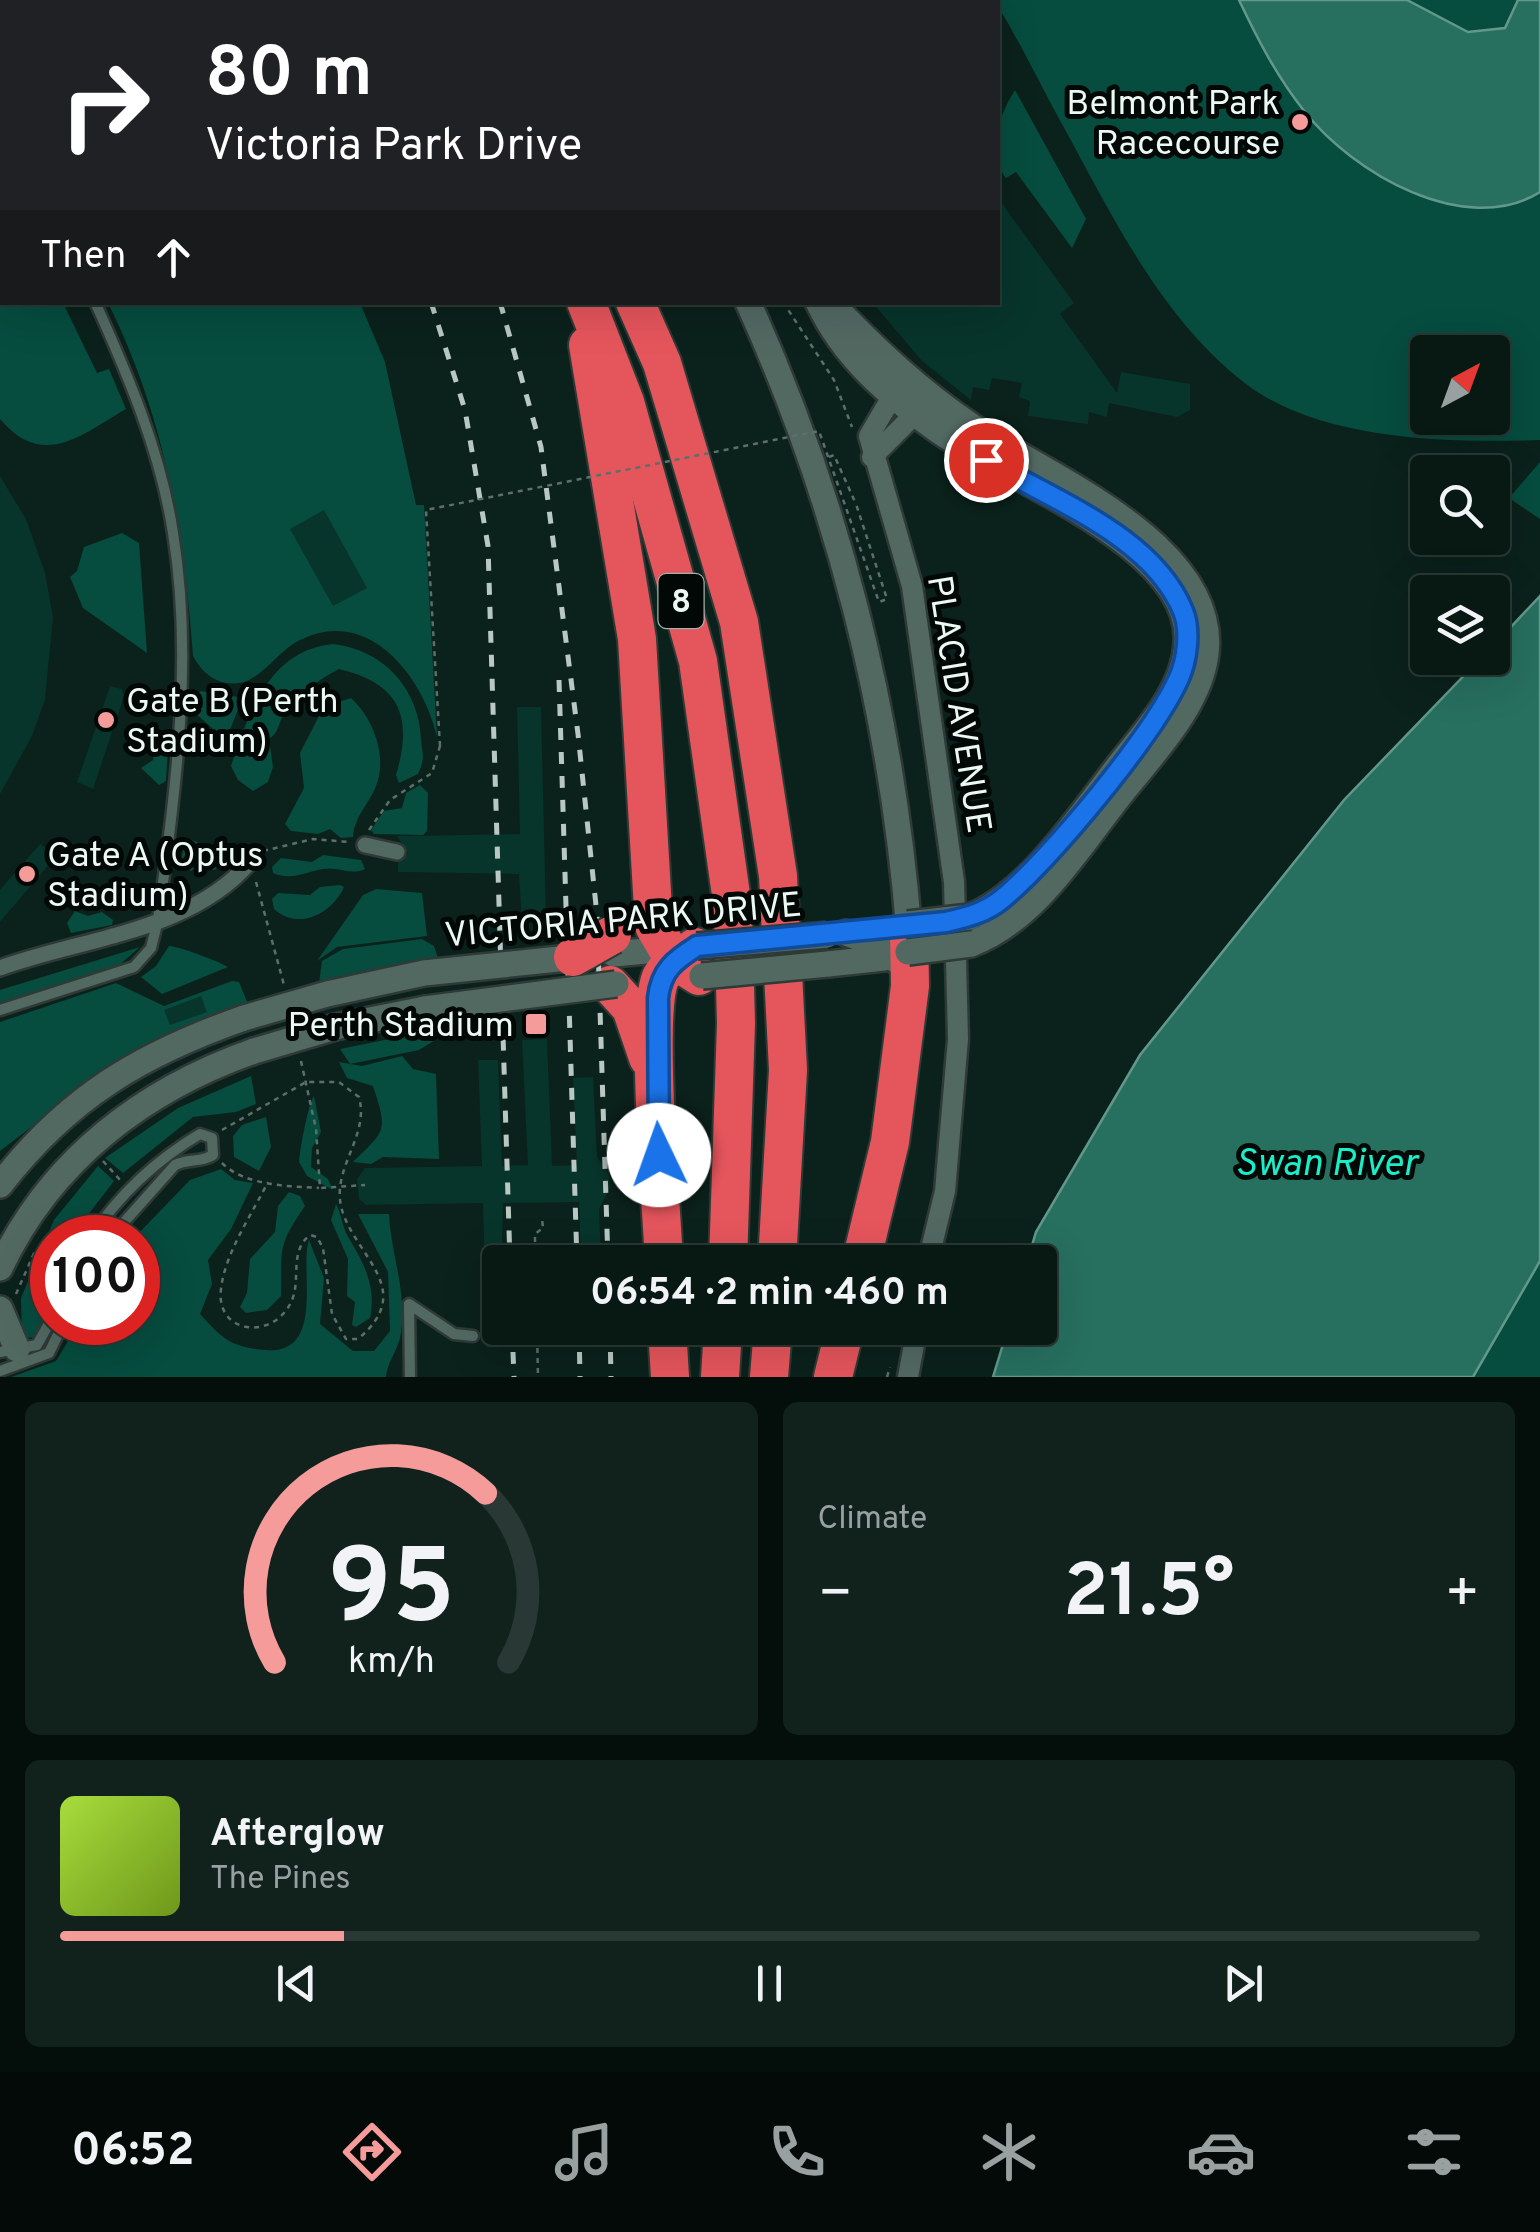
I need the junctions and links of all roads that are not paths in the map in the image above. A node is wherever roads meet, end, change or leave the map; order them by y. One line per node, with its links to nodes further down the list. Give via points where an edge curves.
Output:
1 (96, 305): 15 (lane, via 134,389 173,532 183,644 180,735)
2 (584, 305): 14 (highway, via 637,640)
3 (585, 305): 27 (highway, 8, via 625,402 698,661 733,909)
4 (635, 305): 28 (highway, 8, via 662,363 739,622 778,876 788,1070)
5 (749, 305): 16 (street, via 806,443 850,587 888,754)
6 (819, 305): 8 (street, via 833,334)
7 (833, 305): 16 (street, bridge, via 941,404 1115,514 1165,554 1189,580 1206,638 1203,669 1152,756 1035,899 1004,929 971,944)
8 (893, 395): 9 (street); 10 (street, via 869,436)
9 (916, 413): 10 (street); 16 (street, bridge, via 1151,564 1186,616 1188,643 1180,676 1156,719 1048,854 1003,898)
10 (872, 457): 30 (street, PLACID AVENUE, via 912,586 954,882 958,1039 945,1191)
11 (365, 845): 12 (street)
12 (397, 852)
13 (250, 862): 15 (street, via 216,893)
14 (651, 892): 18 (highway, via 654,926); 20 (highway)
15 (158, 920): 19 (street); 21 (lane, via 150,948 134,967)
16 (905, 949): 18 (street, VICTORIA PARK DRIVE, bridge, via 868,962); 18 (street, VICTORIA PARK DRIVE, bridge, via 836,934); 29 (highway, via 890,1142)
17 (573, 957): 20 (highway, bridge); 23 (street, VICTORIA PARK DRIVE, bridge, via 424,973 327,994 186,1038 134,1064 62,1115)
18 (679, 962): 20 (street, VICTORIA PARK DRIVE); 22 (highway)
19 (0, 968)
20 (614, 969): 22 (highway); 31 (street, VICTORIA PARK DRIVE, bridge, via 336,1027 177,1082 106,1130 54,1182)
21 (0, 1010)
22 (655, 1084): 26 (highway)
23 (9, 1167)
24 (108, 1215): 25 (lane, via 165,1156 194,1137 212,1138 214,1155 175,1165)
25 (130, 1215)
26 (663, 1245)
27 (729, 1245)
28 (778, 1245)
29 (865, 1245)
30 (932, 1245)
31 (0, 1268)
32 (7, 1305): 41 (street)
33 (473, 1336): 43 (lane, via 454,1334 409,1304)
34 (37, 1345): 41 (lane)
35 (53, 1345): 42 (lane, via 49,1353)
36 (669, 1345): 44 (highway)
37 (722, 1345): 45 (highway)
38 (772, 1345): 46 (highway)
39 (841, 1345): 47 (highway)
40 (914, 1345): 48 (street)
41 (8, 1350)
42 (0, 1371)
43 (410, 1377)
44 (670, 1377)
45 (720, 1377)
46 (769, 1377)
47 (834, 1377)
48 (908, 1377)

